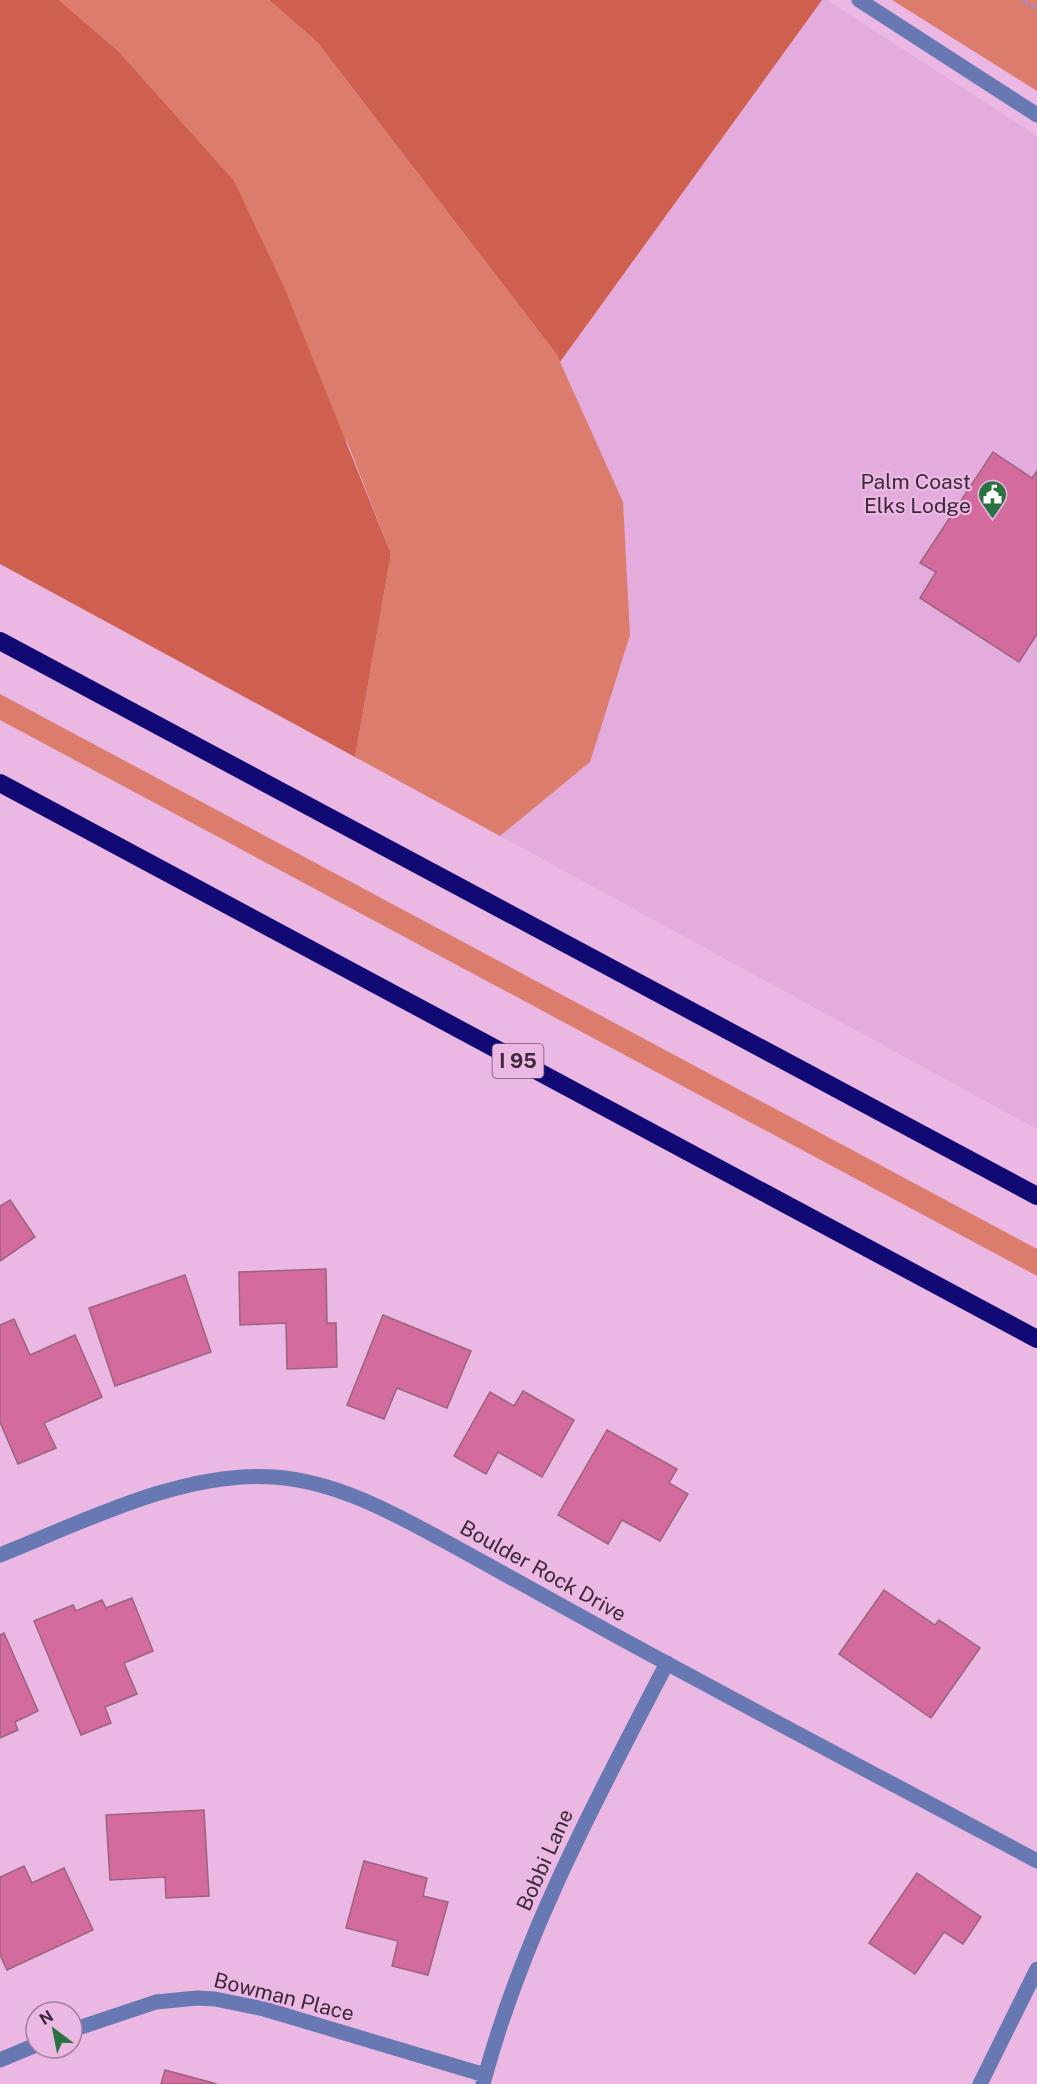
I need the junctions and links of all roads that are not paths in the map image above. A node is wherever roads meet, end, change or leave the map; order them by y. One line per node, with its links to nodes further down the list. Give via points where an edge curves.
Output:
1 (859, 0): 2 (street)
2 (1037, 115)
3 (0, 641): 5 (highway)
4 (0, 783): 6 (highway, I 95)
5 (1037, 1197)
6 (1037, 1339)
7 (0, 1555): 8 (street, Boulder Rock Drive, via 179,1486 232,1476 276,1477 320,1485 396,1515)
8 (666, 1663): 9 (street, Boulder Rock Drive); 14 (street, Bobbi Lane, via 558,1881 517,1981)
9 (1037, 1860)
10 (1037, 1969): 15 (street)
11 (84, 2026): 14 (street, Bowman Place, via 156,2002 215,1999 264,2009)
12 (24, 2050): 13 (street)
13 (0, 2060)
14 (484, 2080)
15 (981, 2084)

